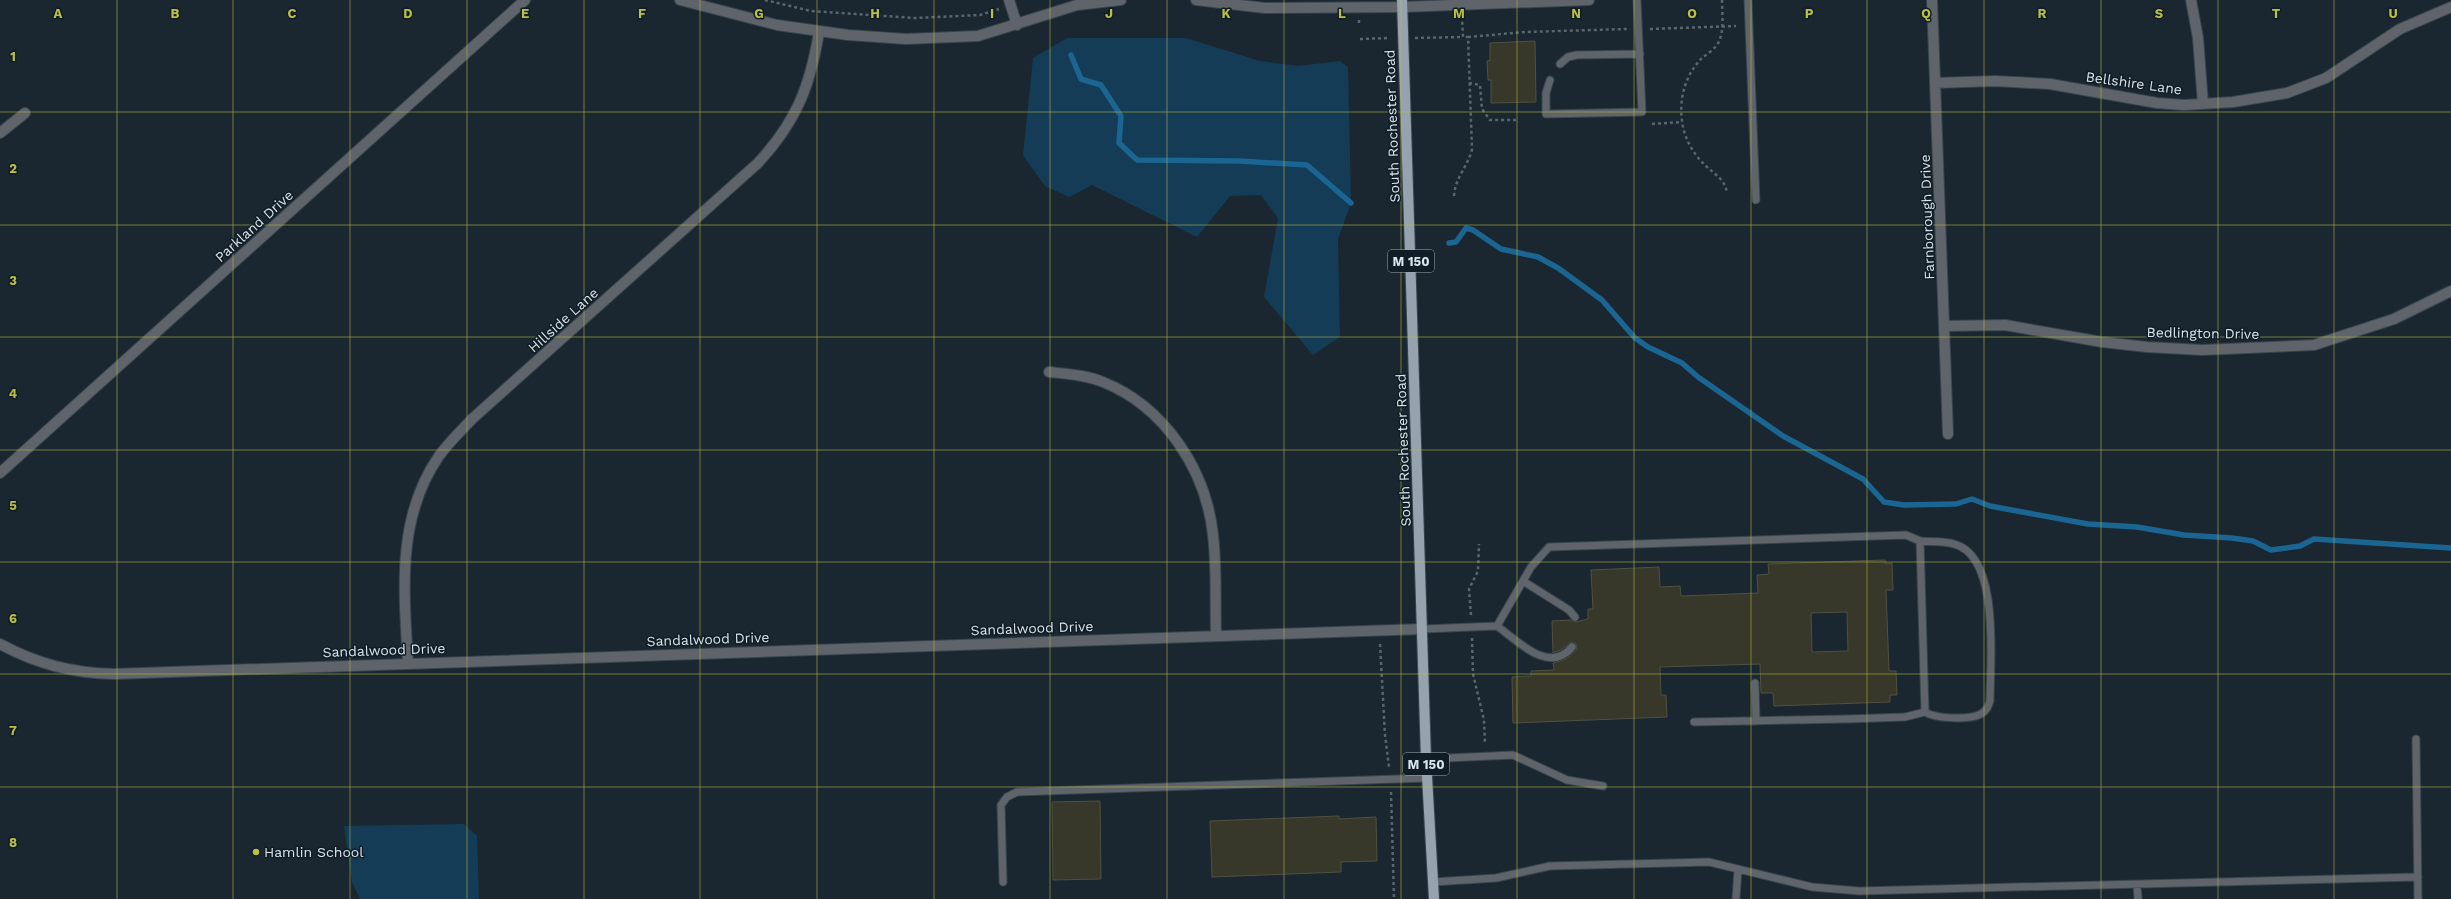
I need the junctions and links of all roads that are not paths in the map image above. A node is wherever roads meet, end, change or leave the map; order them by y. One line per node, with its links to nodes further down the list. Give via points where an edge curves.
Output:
1 (525, 0): 27 (street, Parkland Drive)
2 (680, 0): 14 (street, via 724,13)
3 (1009, 0): 13 (street)
4 (1121, 0): 13 (street, via 1077,5)
5 (1196, 0): 11 (street, via 1265,8)
6 (1589, 0): 11 (street)
7 (1637, 0): 15 (lane)
8 (1748, 0): 22 (lane)
9 (1932, 0): 18 (street, Farnborough Drive)
10 (2191, 0): 19 (street, via 2198,38)
11 (1402, 4): 32 (main road, South Rochester Road / M 150)
12 (2451, 7): 19 (street, Bellshire Lane, via 2400,29 2326,78 2287,93)
13 (1017, 25): 14 (street, via 978,36 947,39 906,39)
14 (819, 32): 36 (street, Hillside Lane, via 813,67 805,92 796,113 775,145 472,419 440,455 418,494 406,544 405,605)
15 (1640, 54): 16 (lane, via 1577,55 1568,57); 17 (lane, via 1642,112 1546,114 1546,93)
16 (1560, 64)
17 (1550, 80)
18 (1935, 83): 19 (street, Bellshire Lane, via 1995,81 2050,84 2157,103); 24 (street, Farnborough Drive)
19 (2203, 104)
20 (25, 113): 21 (street)
21 (0, 133)
22 (1756, 200)
23 (2451, 291): 24 (street, Bedlington Drive, via 2394,319 2314,345 2202,350 2102,342 2005,325)
24 (1945, 326): 26 (street, Farnborough Drive)
25 (1049, 372): 33 (street, via 1079,375 1125,392 1158,418 1186,454 1202,489 1213,534)
26 (1948, 434)
27 (0, 473)
28 (1920, 541): 29 (lane, via 1906,535 1549,547 1531,567); 38 (lane); 38 (lane, via 1954,544 1971,556 1981,568 1985,579 1990,618 1988,709 1973,716 1954,717 1930,716)
29 (1523, 581): 30 (lane, via 1569,610); 31 (lane)
30 (1575, 617)
31 (1497, 626): 32 (lane); 35 (lane, via 1541,658 1555,658 1566,654)
32 (1423, 629): 33 (street, Sandalwood Drive); 42 (main road, South Rochester Road / M 150)
33 (1216, 636): 36 (street, Sandalwood Drive)
34 (0, 644): 36 (street, Sandalwood Drive, via 51,667 88,674)
35 (1572, 647)
36 (408, 663)
37 (1755, 683): 39 (lane)
38 (1925, 712): 39 (lane, via 1905,717)
39 (1756, 721): 40 (lane)
40 (1694, 722)
41 (2416, 739): 46 (lane)
42 (1426, 759): 43 (main road, South Rochester Road / M 150); 44 (lane, via 1513,755 1568,780)
43 (1427, 778): 47 (lane, via 1018,792 1007,797 1001,805); 48 (main road, South Rochester Road / M 150)
44 (1603, 786)
45 (1738, 869): 48 (lane, via 1709,862 1550,866 1496,878); 49 (lane, via 1812,887 1859,891); 51 (lane)
46 (2418, 877): 49 (lane); 53 (lane)
47 (1003, 882)
48 (1433, 882): 50 (main road, South Rochester Road / M 150)
49 (2137, 885): 52 (lane)
50 (1434, 899)
51 (1736, 899)
52 (2138, 899)
53 (2418, 899)

